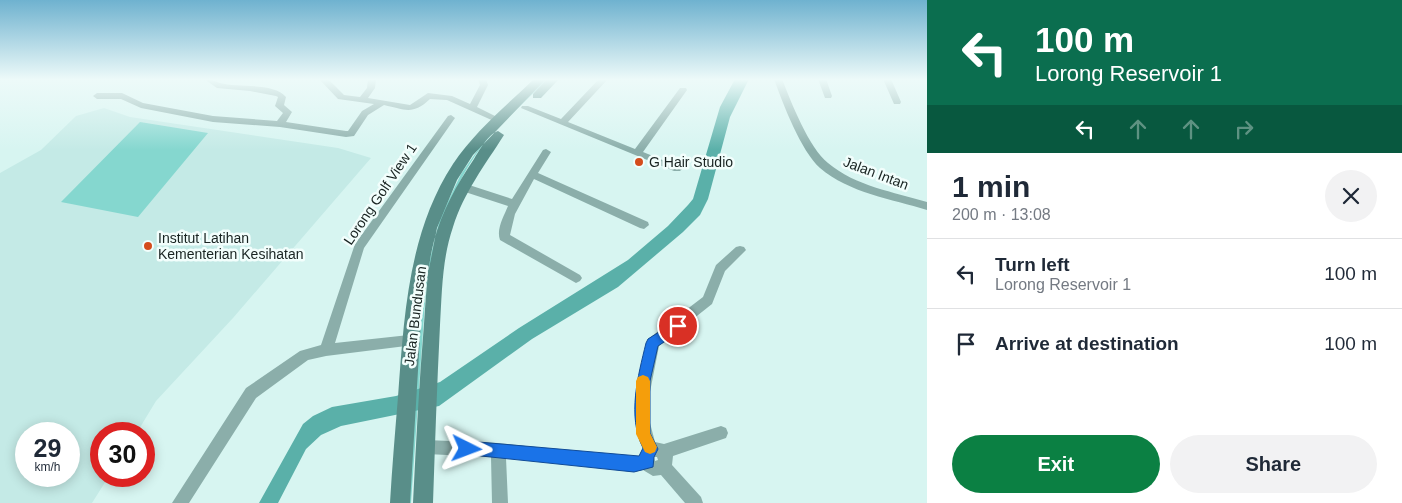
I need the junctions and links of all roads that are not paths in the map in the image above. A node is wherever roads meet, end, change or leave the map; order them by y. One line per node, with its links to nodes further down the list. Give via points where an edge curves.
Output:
1 (136, 102): 18 (street, via 214,119)
2 (280, 102): 18 (street, via 279,106 288,112)
3 (384, 102): 18 (street, via 366,113 351,134)
4 (386, 102): 5 (street, via 411,108)
5 (421, 102)
6 (456, 102): 13 (street)
7 (475, 102): 13 (street)
8 (517, 102): 16 (main road, Jalan Bundusan)
9 (530, 102): 14 (main road, Jalan Bundusan)
10 (582, 102): 17 (street)
11 (674, 102): 20 (street)
12 (788, 102): 25 (street, Jalan Intan, via 821,164 851,181)
13 (472, 108): 16 (street)
14 (524, 108): 17 (street); 23 (main road, Jalan Bundusan, via 481,157)
15 (451, 118): 30 (street, Lorong Golf View 1, via 359,247)
16 (499, 120): 29 (main road, Jalan Bundusan, via 450,179 436,209 418,272)
17 (562, 123): 20 (street)
18 (280, 124)
19 (546, 152): 22 (street)
20 (638, 153): 21 (street)
21 (677, 169)
22 (534, 175): 24 (street); 26 (street)
23 (462, 187): 24 (street); 32 (main road, Jalan Bundusan, via 442,241 436,277)
24 (515, 204): 28 (street, via 504,238)
25 (927, 206)
26 (644, 225)
27 (740, 250): 34 (street, via 720,268 708,300 653,343 643,381 642,415 643,434)
28 (576, 278)
29 (409, 341): 30 (street); 36 (main road, Jalan Bundusan)
30 (326, 350): 35 (street, via 305,355 251,393)
31 (721, 433): 34 (street)
32 (426, 447): 33 (street); 37 (main road, Jalan Bundusan)
33 (498, 450): 34 (street, via 634,465); 38 (street)
34 (656, 458): 39 (street)
35 (180, 503)
36 (400, 503)
37 (423, 503)
38 (500, 503)
39 (695, 503)

